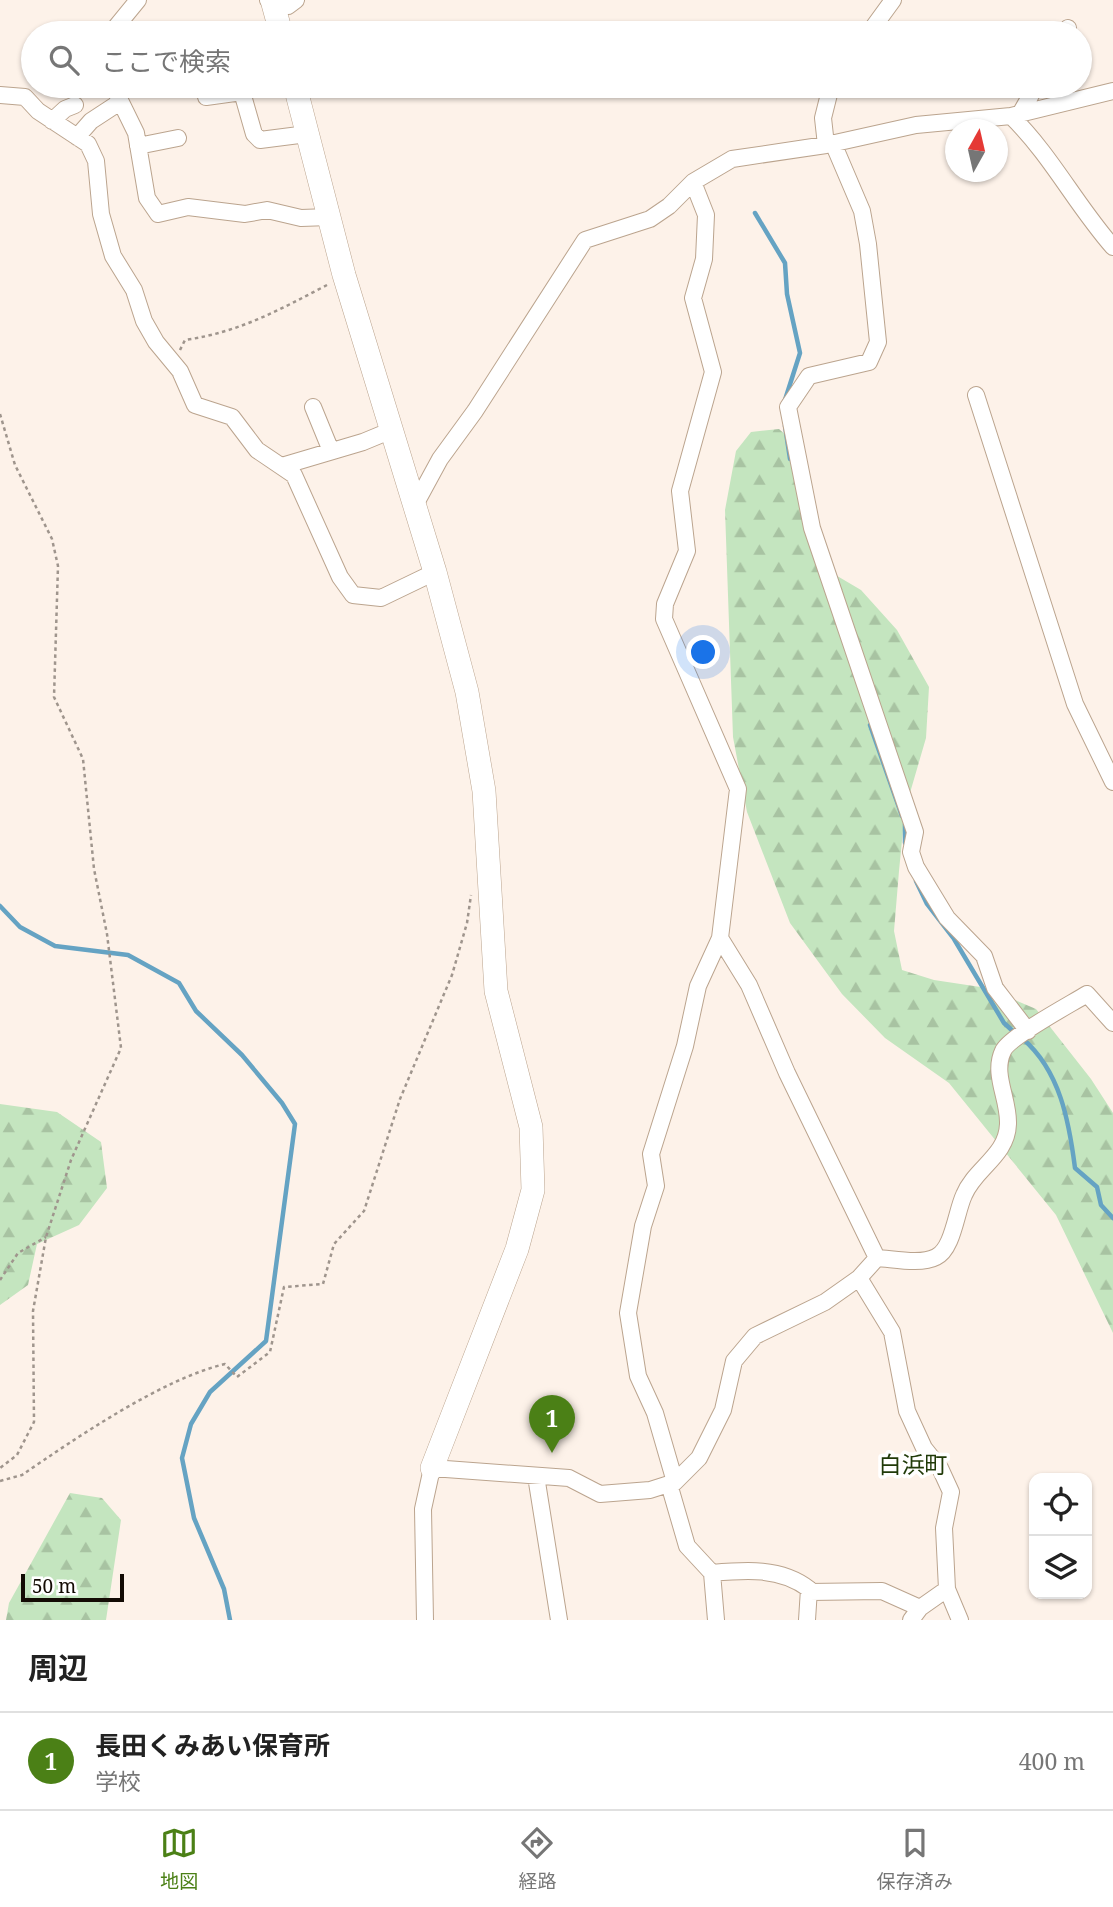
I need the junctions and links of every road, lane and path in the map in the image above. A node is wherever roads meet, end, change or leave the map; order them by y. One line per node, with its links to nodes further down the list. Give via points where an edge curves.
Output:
1 (138, 0): 4 (street)
2 (277, 0): 5 (street)
3 (893, 0): 6 (street)
4 (121, 21)
5 (280, 21)
6 (878, 21)
7 (1113, 91): 9 (street)
8 (0, 95): 10 (street)
9 (1092, 96)
10 (21, 97)
11 (26, 98): 21 (street)
12 (112, 98): 23 (street)
13 (118, 98): 26 (street)
14 (244, 98): 22 (street, via 260,140)
15 (298, 98): 22 (street)
16 (828, 98): 25 (street, via 823,118)
17 (1028, 98): 20 (street)
18 (1085, 98): 20 (street)
19 (75, 105): 21 (street)
20 (1016, 115): 25 (street, via 916,125); 29 (street, via 1086,217)
21 (52, 121): 23 (street)
22 (307, 134): 28 (street)
23 (77, 137): 31 (street, via 88,144 96,161 101,214 113,256 134,290 144,321)
24 (178, 138): 26 (street)
25 (829, 144): 27 (street, via 732,159); 45 (street, via 862,211 878,342 869,362 809,376 788,407 812,528 915,832 911,852 916,867 947,918 984,956 995,988)
26 (138, 146): 28 (street, via 147,198 158,214 188,207)
27 (693, 182): 38 (street, via 650,219 585,240 440,459); 42 (street, via 706,215 704,259 694,298 713,372 680,491 687,551 665,604 664,619 738,789)
28 (329, 217): 30 (street)
29 (1113, 247)
30 (344, 275): 31 (path, via 223,335 185,340); 35 (street)
31 (173, 362): 37 (street, via 195,405 232,417 257,450)
32 (976, 395): 40 (street, via 1075,704)
33 (313, 407): 36 (street)
34 (0, 414): 46 (path, via 15,465 52,540 58,566 54,697 83,759 121,1048 71,1160)
35 (392, 430): 36 (street); 38 (street)
36 (331, 451): 37 (street)
37 (282, 466): 39 (street, via 294,475 340,577 353,595 381,598)
38 (415, 505): 39 (street)
39 (435, 572): 51 (street, via 475,733 484,791 496,991 531,1127 534,1162 533,1190 517,1249)
40 (1113, 782)
41 (471, 893): 53 (path, via 452,975 400,1099 364,1211 334,1244 323,1284 284,1287 270,1352 237,1377 225,1364 200,1370 22,1475)
42 (719, 938): 47 (street, via 749,985); 54 (street, via 698,986 685,1046 651,1154 656,1186 643,1226 628,1313 638,1376 655,1413)
43 (1105, 1005): 44 (street); 45 (street, via 1087,994)
44 (1113, 1023)
45 (1026, 1031): 47 (street, via 1004,1048 998,1067 1008,1126 997,1155 965,1192 944,1252 934,1259)
46 (46, 1237): 49 (path, via 18,1253); 50 (path, via 33,1311 34,1422 17,1455)
47 (877, 1258): 48 (street)
48 (859, 1278): 54 (street, via 825,1302 755,1336 734,1361 723,1410 698,1458); 56 (street, via 892,1332 907,1411 951,1492 944,1528)
49 (0, 1280)
50 (0, 1468)
51 (432, 1468): 52 (street); 59 (street, via 423,1509)
52 (536, 1476): 54 (street, via 569,1478 600,1494 650,1490); 60 (street)
53 (0, 1481)
54 (672, 1483): 55 (street, via 687,1546)
55 (712, 1573): 57 (street, via 752,1569 796,1578); 61 (street)
56 (947, 1590): 58 (street); 63 (street)
57 (809, 1592): 58 (street, via 882,1591); 62 (street)
58 (915, 1614)
59 (425, 1620)
60 (559, 1620)
61 (716, 1620)
62 (807, 1620)
63 (960, 1620)

